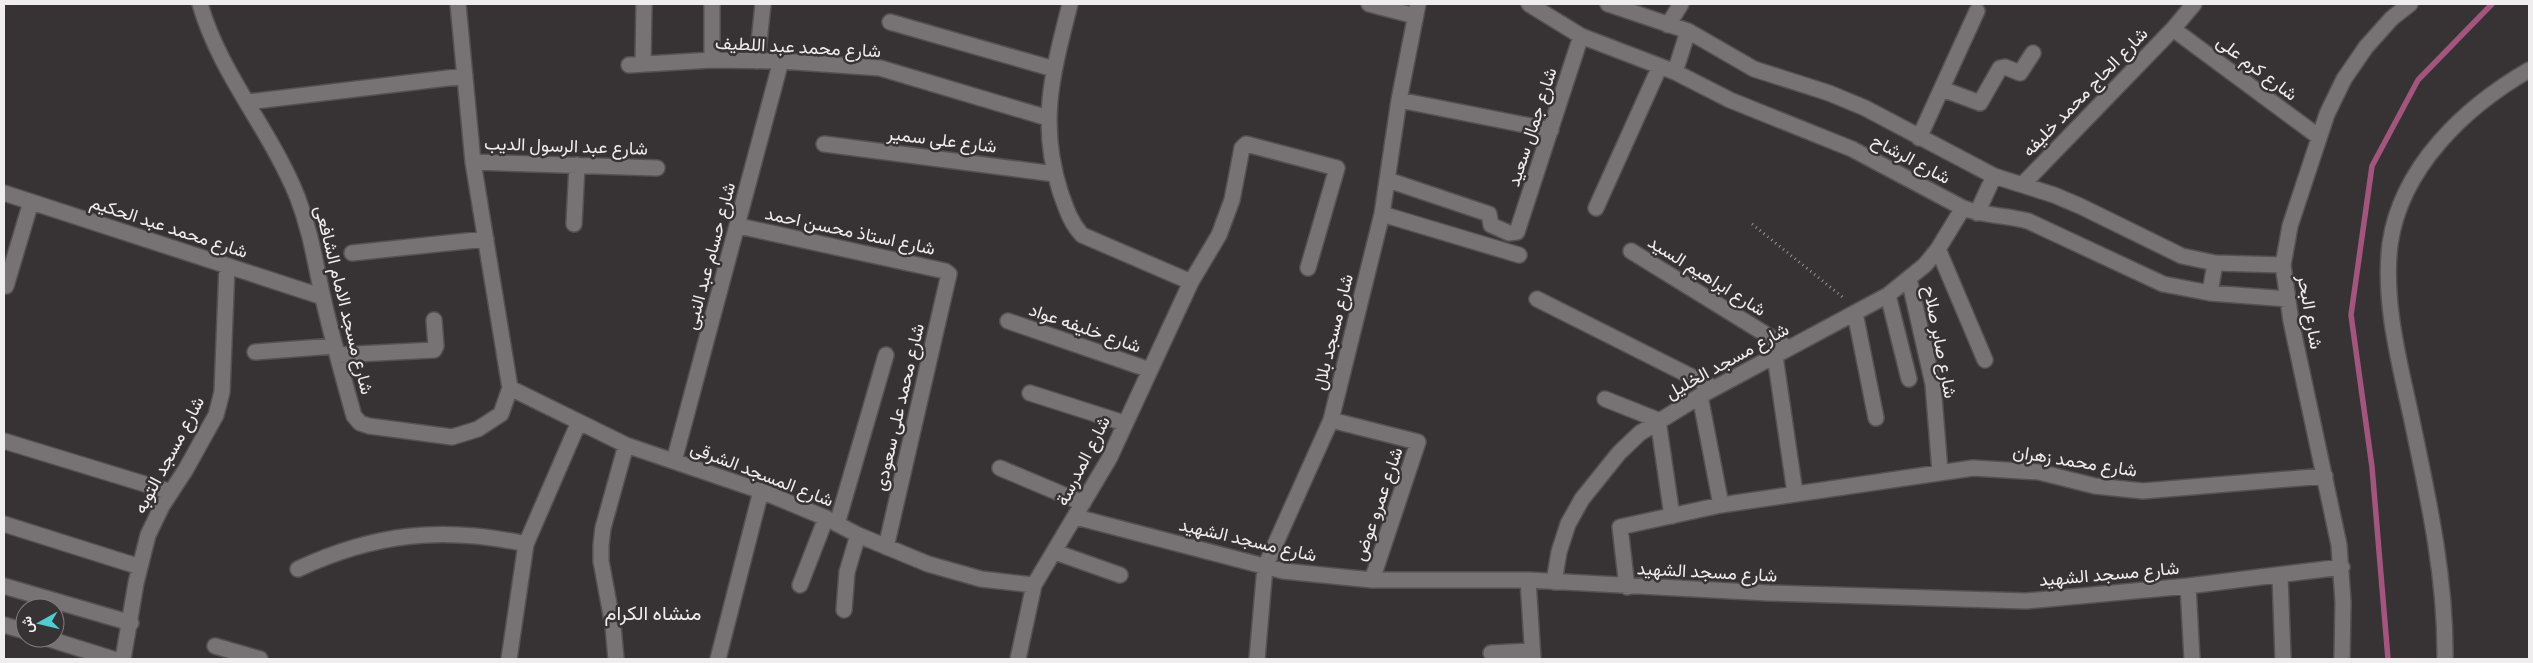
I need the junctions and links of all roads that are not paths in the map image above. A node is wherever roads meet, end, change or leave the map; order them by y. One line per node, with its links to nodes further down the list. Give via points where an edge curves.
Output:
1 (200, 4): 31 (street, شارع مسجد الامام الشافعى, via 218,54)
2 (458, 4): 28 (street)
3 (644, 4): 21 (street, شارع محمد عبد اللطيف, via 636,65)
4 (712, 4): 21 (street)
5 (763, 4): 22 (street)
6 (1070, 4): 26 (street)
7 (1369, 4): 13 (street)
8 (1529, 4): 19 (street, شارع الرشاح)
9 (1608, 4): 16 (street, شارع الرشاح)
10 (1681, 4): 16 (street)
11 (2194, 4): 17 (street, شارع الحاج محمد خليفه)
12 (2410, 4): 34 (street, شارع البحر, via 2392,18 2360,54 2344,79)
13 (1417, 10): 30 (street, شارع مسجد بلال)
14 (1977, 11): 29 (street)
15 (890, 22): 26 (street)
16 (1668, 25): 18 (street, شارع الرشاح)
17 (2173, 29): 34 (street, شارع كرم على); 43 (street, شارع الحاج محمد خليفه)
18 (1687, 35): 25 (street); 35 (street, شارع الرشاح, via 1754,69 1838,96)
19 (1581, 36): 24 (street, شارع الرشاح); 33 (street, شارع جمال سعيد)
20 (2033, 53): 29 (street, via 2022,72 2000,68 1980,103)
21 (712, 60): 22 (street, شارع محمد عبد اللطيف)
22 (757, 61): 23 (street, شارع محمد عبد اللطيف)
23 (781, 61): 32 (street, شارع محمد عبد اللطيف, via 886,70); 50 (street, شارع حسام عبد النبى)
24 (1660, 66): 25 (street, شارع الرشاح); 46 (street)
25 (1676, 67): 47 (street, شارع الرشاح, via 1730,100 1879,161)
26 (1054, 69): 32 (street)
27 (2529, 70): 139 (street, via 2471,110 2416,172 2400,207 2390,243 2388,281 2392,319 2434,526 2445,622)
28 (464, 76): 31 (street); 37 (street)
29 (1942, 89): 35 (street)
30 (1399, 100): 33 (street); 41 (street, شارع مسجد بلال)
31 (248, 102): 66 (street, شارع مسجد الامام الشافعى, via 297,195 313,242)
32 (1048, 118): 40 (street)
33 (1551, 130): 41 (street, شارع جمال سعيد, via 1515,233 1509,234 1491,224 1489,214)
34 (2319, 137): 57 (street, شارع البحر, via 2290,226)
35 (1919, 138): 42 (street, شارع الرشاح)
36 (824, 144): 40 (street, شارع على سمير)
37 (473, 162): 38 (street, شارع عبد الرسول الديب); 51 (street)
38 (577, 165): 39 (street, شارع عبد الرسول الديب); 49 (street)
39 (658, 168)
40 (1055, 174): 62 (street, via 1072,224 1082,235)
41 (1388, 180): 48 (street, شارع مسجد بلال)
42 (1991, 181): 43 (street, شارع الرشاح); 47 (street, شارع مسجد الخليل)
43 (2023, 184): 58 (street, شارع الرشاح, via 2080,206 2182,256)
44 (4, 193): 45 (street, شارع محمد عبد الحكيم)
45 (31, 202): 56 (street, شارع محمد عبد الحكيم); 63 (street)
46 (1596, 208)
47 (1973, 209): 52 (street, شارع مسجد الخليل); 64 (street, شارع الرشاح, via 2028,221 2163,284)
48 (1382, 214): 55 (street); 85 (street, شارع مسجد بلال)
49 (574, 224)
50 (739, 226): 60 (street, شارع استاذ محسن احمد, via 945,271); 91 (street, شارع حسام عبد النبى)
51 (486, 239): 54 (street); 79 (street)
52 (1938, 249): 61 (street, شارع مسجد الخليل); 76 (street)
53 (1631, 251): 74 (street, شارع ابراهيم السيد)
54 (352, 253)
55 (1519, 255)
56 (227, 266): 66 (street, شارع محمد عبد الحكيم); 96 (street, شارع مسجد التوبه, via 222,392 216,415)
57 (2283, 266): 58 (street, شارع الرشاح); 68 (street, شارع البحر)
58 (2214, 267): 64 (street)
59 (1308, 268): 62 (street, شارع المدرسة, via 1337,168 1248,144 1242,148 1232,200 1219,235)
60 (950, 276): 106 (street, شارع محمد على سعودى)
61 (1909, 279): 65 (street, شارع مسجد الخليل); 93 (street, شارع صابر صلاح, via 1932,384)
62 (1191, 282): 77 (street, شارع المدرسة)
63 (6, 286)
64 (2211, 290): 68 (street, شارع الرشاح)
65 (1888, 295): 69 (street, شارع مسجد الخليل); 78 (street)
66 (323, 297): 72 (street, شارع مسجد الامام الشافعى)
67 (1537, 299): 80 (street)
68 (2288, 299): 94 (street, شارع البحر)
69 (1857, 311): 74 (street, شارع مسجد الخليل); 84 (street)
70 (434, 320): 72 (street, via 434,350)
71 (1008, 321): 77 (street, شارع خليفه عواد)
72 (336, 351): 73 (street); 79 (street, شارع مسجد الامام الشافعى, via 354,416 369,426 452,437 478,429 500,414)
73 (255, 352)
74 (1782, 352): 80 (street, شارع مسجد الخليل); 97 (street)
75 (886, 355): 102 (street)
76 (1985, 360)
77 (1150, 370): 87 (street, شارع المدرسة)
78 (1909, 379)
79 (510, 388): 88 (street, شارع المسجد الشرقى)
80 (1714, 388): 82 (street, شارع مسجد الخليل)
81 (1030, 393): 87 (street)
82 (1700, 396): 86 (street, شارع مسجد الخليل); 99 (street)
83 (1605, 399): 86 (street)
84 (1876, 418)
85 (1331, 420): 109 (street, شارع مسجد بلال); 114 (street, شارع عمرو عوض, via 1418,442)
86 (1658, 420): 100 (street); 116 (street, شارع مسجد الخليل, via 1619,453 1582,499 1568,524)
87 (1124, 423): 98 (street, شارع المدرسة, via 1109,459)
88 (578, 424): 90 (street, شارع المسجد الشرقى); 105 (street)
89 (4, 441): 96 (street)
90 (626, 446): 91 (street, شارع المسجد الشرقى); 132 (street, via 601,545)
91 (674, 461): 95 (street, شارع المسجد الشرقى)
92 (1000, 468): 98 (street)
93 (1940, 472): 94 (street, شارع محمد زهران, via 2006,468 2119,490 2143,491); 97 (street, شارع محمد زهران)
94 (2325, 476): 110 (street, شارع البحر)
95 (762, 491): 102 (street, شارع المسجد الشرقى); 133 (street)
96 (171, 492): 108 (street, شارع مسجد التوبه, via 148,535)
97 (1795, 493): 99 (street, شارع محمد زهران)
98 (1083, 503): 101 (street, شارع المدرسة)
99 (1721, 505): 100 (street, شارع محمد زهران)
100 (1672, 516): 121 (street, شارع محمد زهران, via 1620,527)
101 (1076, 517): 107 (street, شارع المدرسة); 109 (street, شارع مسجد الشهيد)
102 (831, 521): 104 (street, شارع المسجد الشرقى); 117 (street)
103 (4, 524): 108 (street)
104 (858, 535): 106 (street, شارع المسجد الشرقى); 122 (street, via 847,572)
105 (526, 544): 111 (street, via 468,534 410,535 352,547); 131 (street)
106 (886, 547): 118 (street, شارع المسجد الشرقى, via 928,564 981,579)
107 (1055, 552): 112 (street); 118 (street, شارع المدرسة)
108 (140, 567): 123 (street, شارع مسجد التوبه)
109 (1265, 567): 114 (street, شارع مسجد الشهيد); 135 (street, شارع مسجد بلال)
110 (2342, 567): 113 (street, شارع مسجد الشهيد); 138 (street, شارع البحر)
111 (298, 570)
112 (1120, 575)
113 (2280, 575): 120 (street, شارع مسجد الشهيد); 137 (street)
114 (1372, 580): 115 (street, شارع مسجد الشهيد)
115 (1528, 580): 116 (street, شارع مسجد الشهيد); 127 (street)
116 (1554, 582): 121 (street, شارع مسجد الشهيد)
117 (800, 585)
118 (1034, 585): 134 (street, شارع المدرسة)
119 (4, 586): 123 (street)
120 (2188, 586): 121 (street, شارع مسجد الشهيد, via 2026,601); 136 (street)
121 (1627, 587)
122 (844, 610)
123 (131, 622): 129 (street, شارع مسجد التوبه)
124 (65, 644): 128 (street)
125 (215, 646): 130 (street)
126 (1491, 653): 127 (street)
127 (1532, 655)
128 (113, 659)
129 (123, 659)
130 (260, 659)
131 (509, 659)
132 (616, 659)
133 (718, 659)
134 (1019, 659)
135 (1257, 659)
136 (2192, 659)
137 (2283, 659)
138 (2342, 659)
139 (2445, 659)

